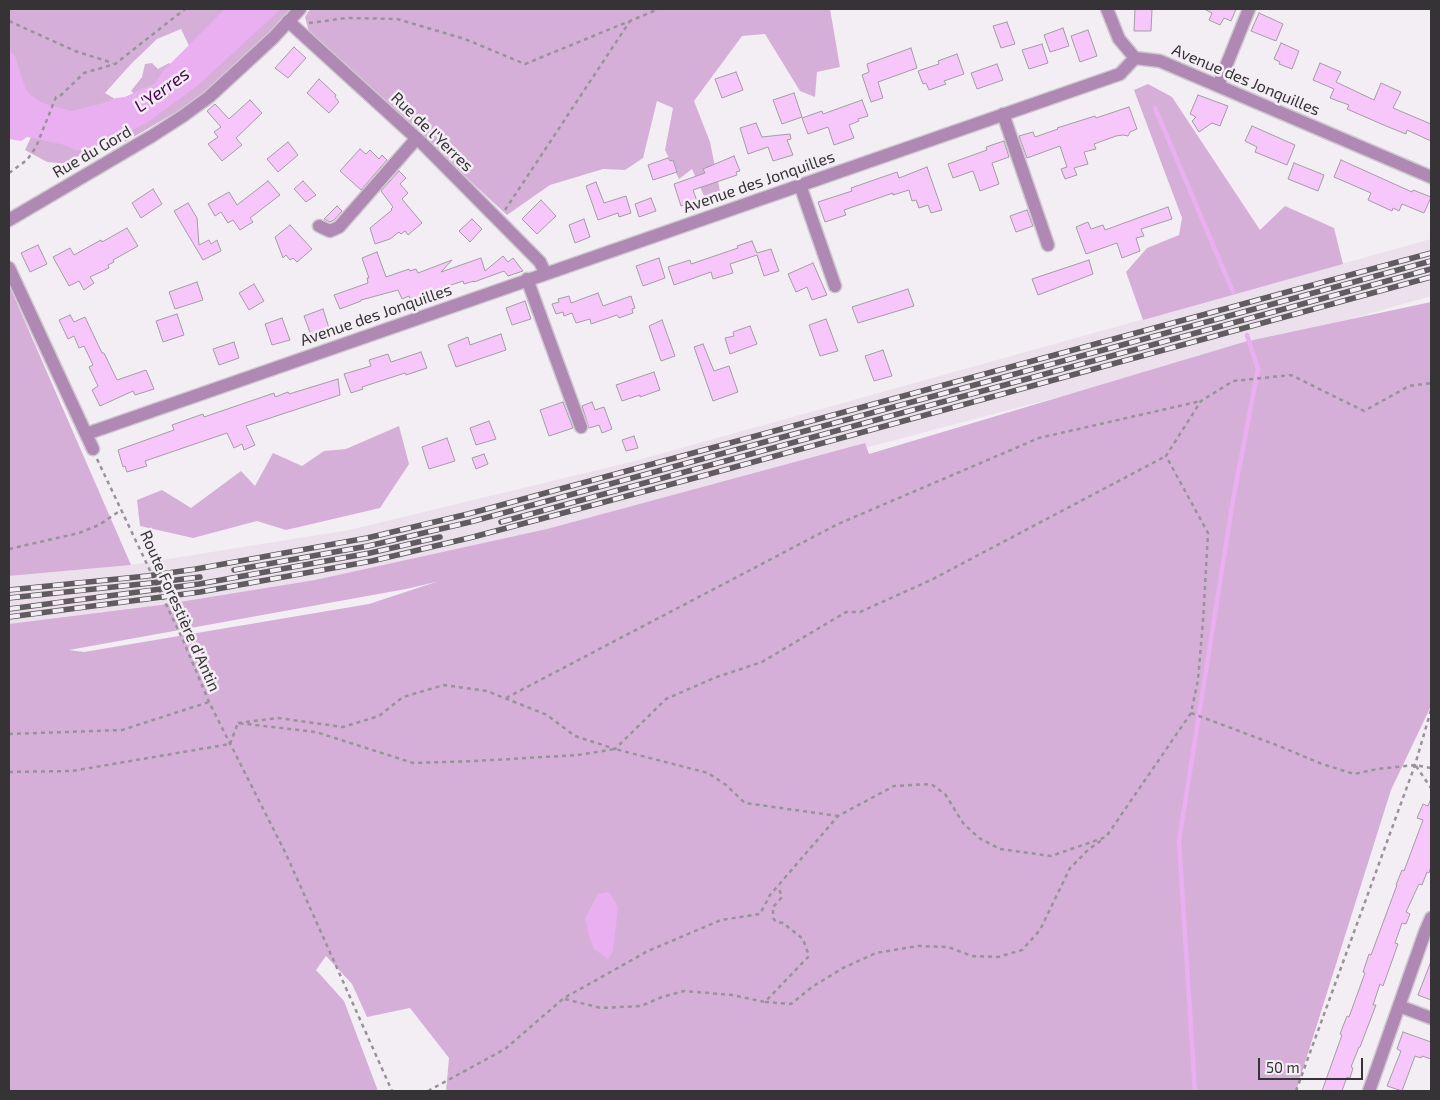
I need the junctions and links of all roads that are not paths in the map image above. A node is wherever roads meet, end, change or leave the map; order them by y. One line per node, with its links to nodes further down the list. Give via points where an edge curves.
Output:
1 (300, 9): 4 (street, Rue du Gord)
2 (1106, 9): 5 (street, via 1119,39)
3 (1249, 9): 6 (street)
4 (291, 23): 8 (street, Rue de l'Yerres); 11 (street, Rue du Gord, via 209,97 183,116)
5 (1135, 58): 6 (street, Avenue des Jonquilles, via 1160,61); 7 (street, Avenue des Jonquilles, via 1120,74)
6 (1218, 86): 9 (street, Avenue des Jonquilles)
7 (1003, 114): 10 (street, Avenue des Jonquilles); 13 (street)
8 (417, 138): 12 (street, via 339,228 330,231); 15 (street, Rue de l'Yerres, via 540,262)
9 (1431, 177)
10 (800, 185): 15 (street, Avenue des Jonquilles); 17 (street)
11 (9, 220)
12 (319, 226)
13 (1048, 245)
14 (9, 268): 19 (street)
15 (546, 273): 16 (street, Avenue des Jonquilles)
16 (527, 279): 18 (street); 19 (street, Avenue des Jonquilles)
17 (835, 286)
18 (581, 427)
19 (86, 434): 20 (street)
20 (92, 449)
21 (1431, 918): 22 (street)
22 (1400, 1006): 23 (street); 24 (street)
23 (1431, 1018)
24 (1369, 1091)

